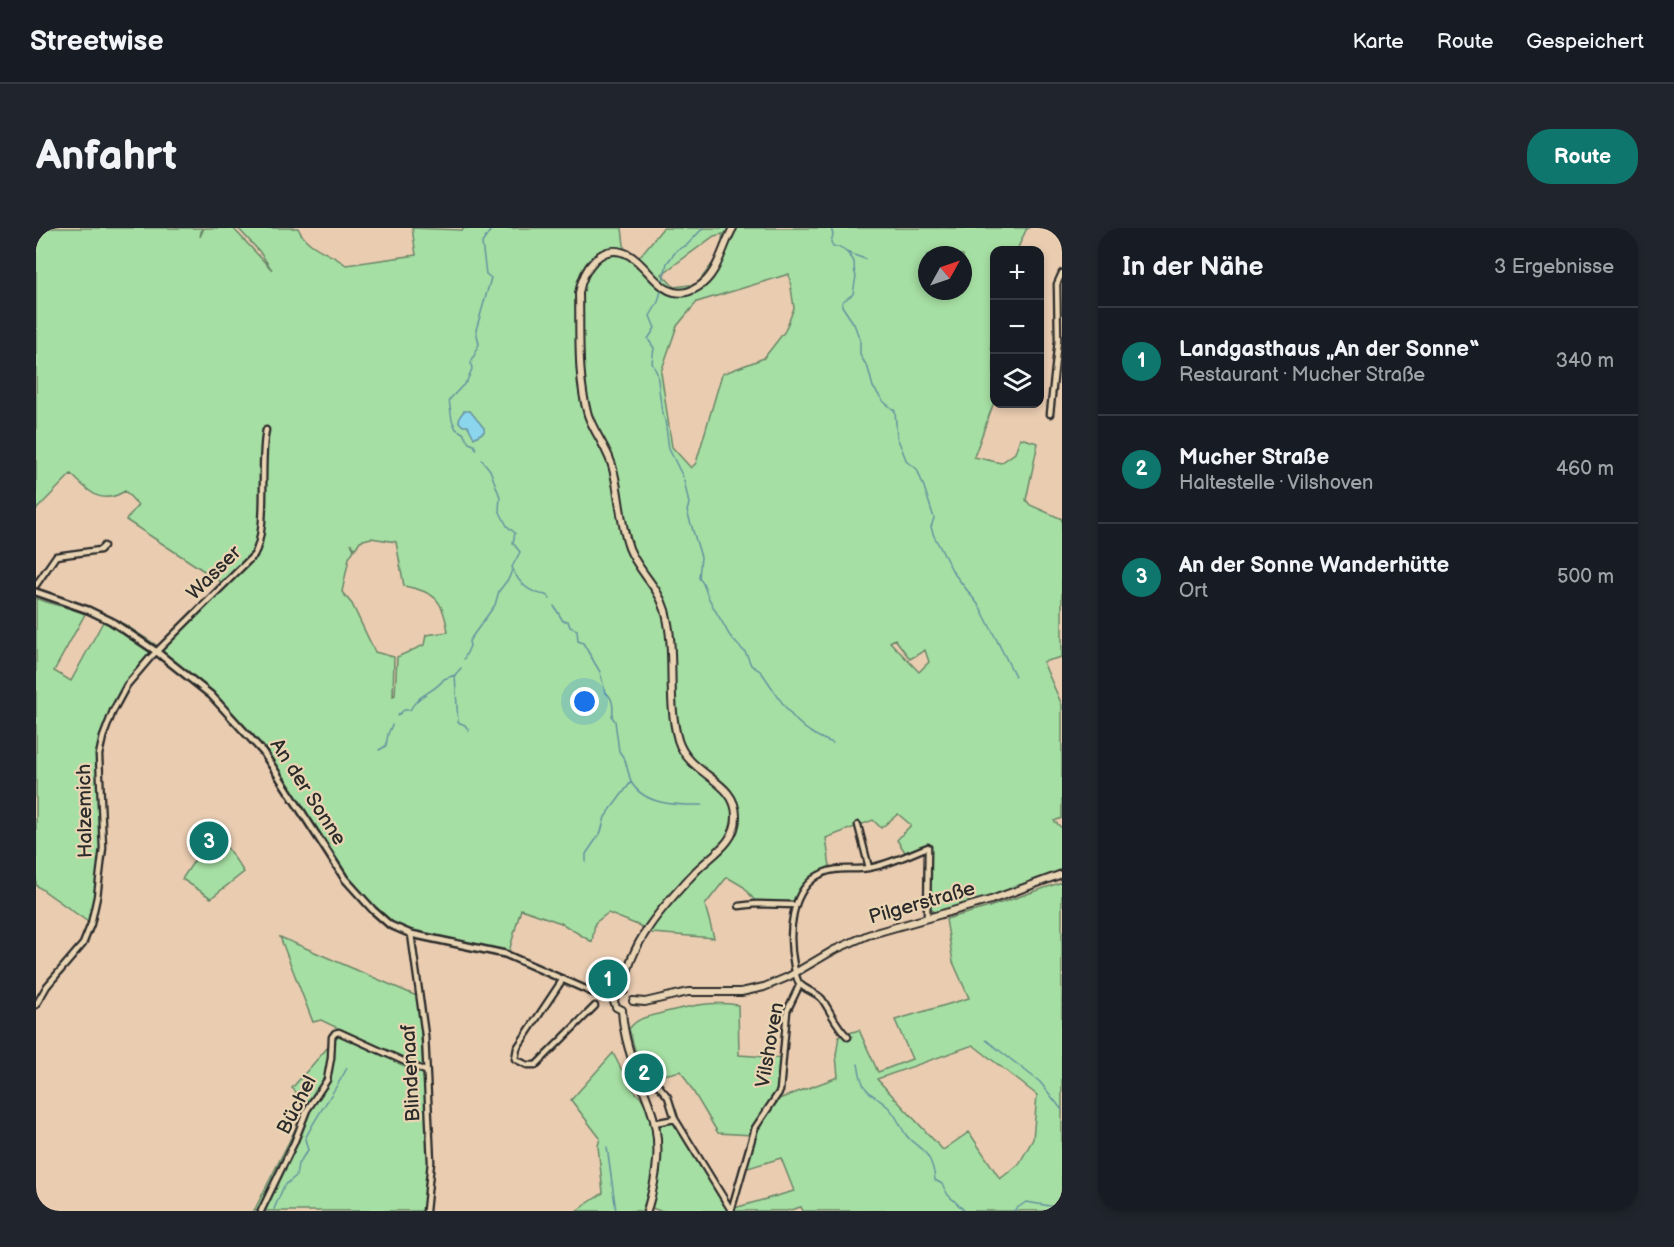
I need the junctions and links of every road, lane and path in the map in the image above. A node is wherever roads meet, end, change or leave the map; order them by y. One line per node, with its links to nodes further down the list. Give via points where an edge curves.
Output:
1 (733, 228): 19 (main road, via 711,274 692,290 680,292 663,287 632,257 621,252 598,257 585,271 580,287 582,370 588,414 611,462 631,554 664,607 679,741 689,762 725,789 736,812 729,840 688,880 642,937 628,965)
2 (1062, 273): 3 (street, via 1057,284 1058,330)
3 (1050, 414)
4 (266, 430): 8 (street, Wasser, via 257,549)
5 (104, 546): 6 (street, via 100,550 56,556)
6 (36, 585)
7 (36, 592): 8 (street, An der Sonne, via 111,621)
8 (157, 652): 15 (street, An der Sonne, via 211,695 252,739 351,885 390,925); 22 (street, Halzemich, via 119,697 103,736 99,765 103,848 88,933)
9 (858, 825): 10 (street)
10 (869, 868): 12 (street, via 834,869 820,874); 14 (street, via 928,847)
11 (1062, 874): 14 (main road, Pilgerstraße)
12 (796, 905): 13 (street); 16 (street, Vilshoven, via 791,936)
13 (739, 906)
14 (927, 917): 16 (main road, Pilgerstraße, via 868,935)
15 (411, 934): 17 (street, An der Sonne, via 505,954); 26 (street, Blindenaaf, via 425,1035)
16 (795, 973): 18 (street, Vilshoven); 21 (main road, via 764,987 741,991 688,992)
17 (563, 979): 20 (street, An der Sonne); 23 (street, via 517,1048 515,1059 536,1065)
18 (800, 984): 25 (street, Vilshoven, via 818,995); 33 (street, Vilshoven, via 787,1011 780,1091 755,1128)
19 (624, 991): 20 (main road); 21 (main road)
20 (614, 998): 24 (main road, via 616,1007)
21 (633, 1001): 24 (main road)
22 (36, 1005)
23 (595, 1005)
24 (622, 1010): 29 (main road, via 630,1058)
25 (848, 1037)
26 (425, 1071): 30 (street, Büchel, via 335,1033 327,1080 307,1110); 31 (street, Blindenaaf, via 431,1162)
27 (659, 1086): 28 (street, Vilshoven, via 668,1097)
28 (675, 1119): 29 (street); 33 (street, Vilshoven)
29 (654, 1123): 32 (main road, via 657,1166)
30 (261, 1211)
31 (426, 1211)
32 (647, 1211)
33 (731, 1211)

